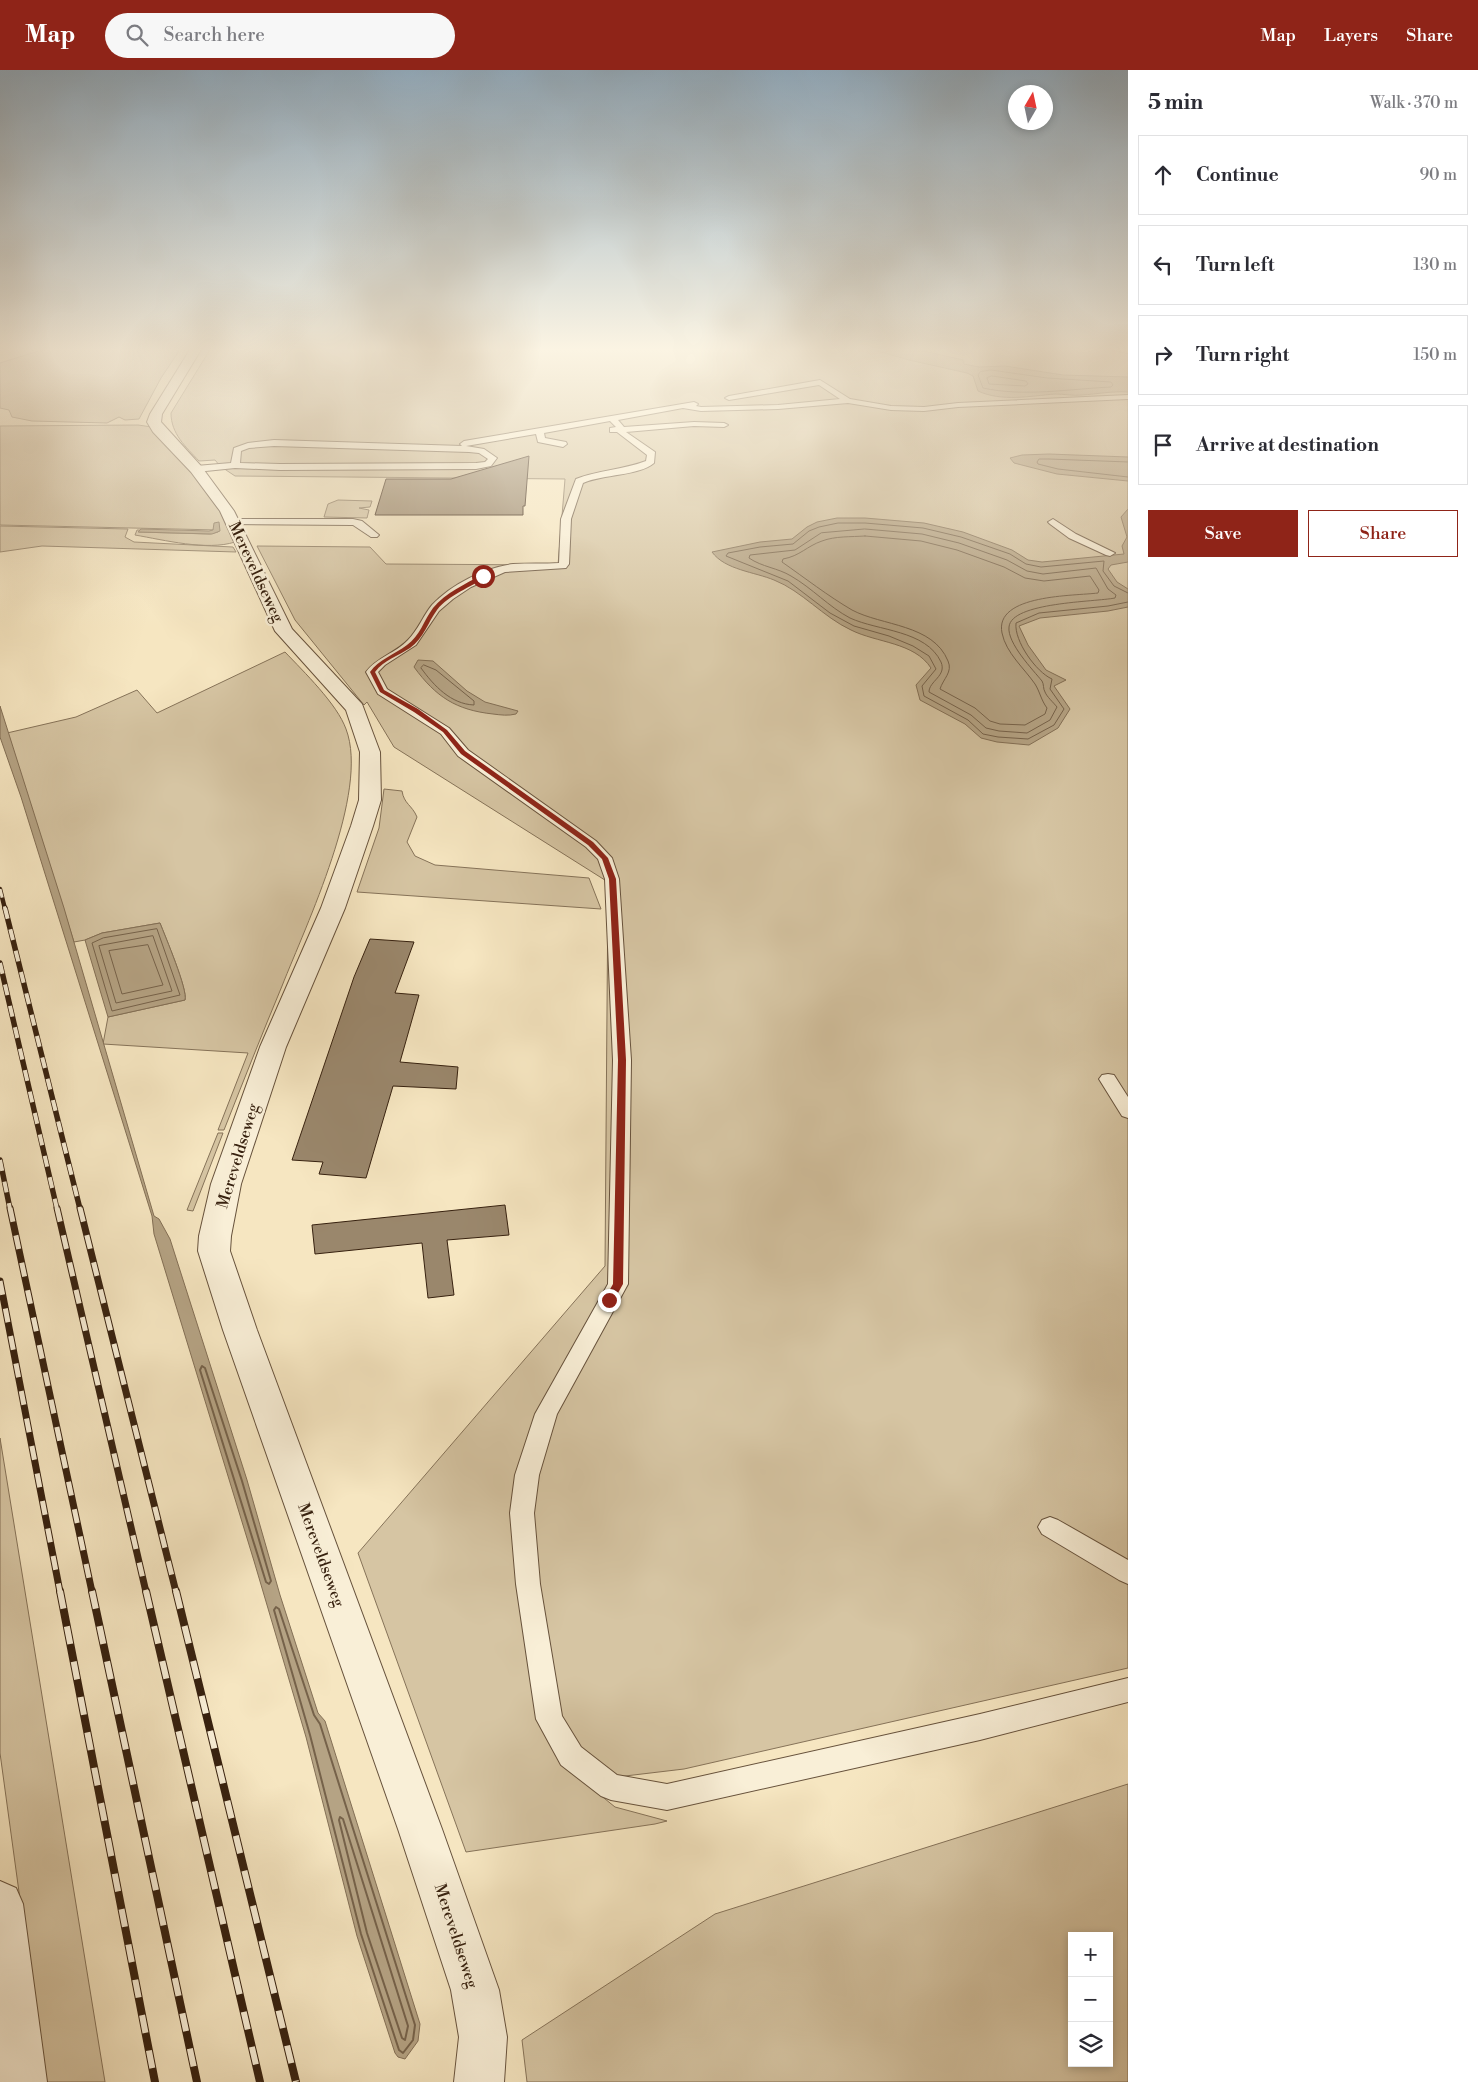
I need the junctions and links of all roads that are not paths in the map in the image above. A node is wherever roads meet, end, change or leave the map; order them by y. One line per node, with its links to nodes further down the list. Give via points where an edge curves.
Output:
1 (170, 442): 8 (street, Mereveldseweg)
2 (470, 442): 6 (lane)
3 (549, 442): 4 (lane, via 563,445)
4 (563, 442)
5 (633, 442): 17 (lane, via 652,454 650,463 638,468 592,474 579,481 566,519 562,566 505,569 483,576 436,608 409,646 378,664 372,672 382,691 445,731 463,753 591,844 605,858 612,879 622,1060 618,1284 546,1414 527,1475 522,1512 528,1584 549,1719 571,1756 611,1787 667,1797 980,1727)
6 (461, 449): 7 (lane, via 274,443 237,450); 7 (lane, via 481,451 493,458 488,464 476,466)
7 (235, 465): 8 (lane)
8 (196, 469): 9 (street, Mereveldseweg)
9 (233, 522): 11 (lane, via 353,522); 20 (street, Mereveldseweg, via 284,631 355,708 370,752 372,780 370,800 333,908 274,1047 226,1184 214,1251 475,1990 483,2037)
10 (1053, 522): 12 (lane, via 1078,539)
11 (374, 535)
12 (1110, 553)
13 (1108, 1079): 14 (lane)
14 (1128, 1112)
15 (1050, 1527): 16 (lane)
16 (1128, 1573)
17 (1128, 1690)
18 (0, 1904): 19 (street)
19 (22, 2082)
20 (478, 2082)

